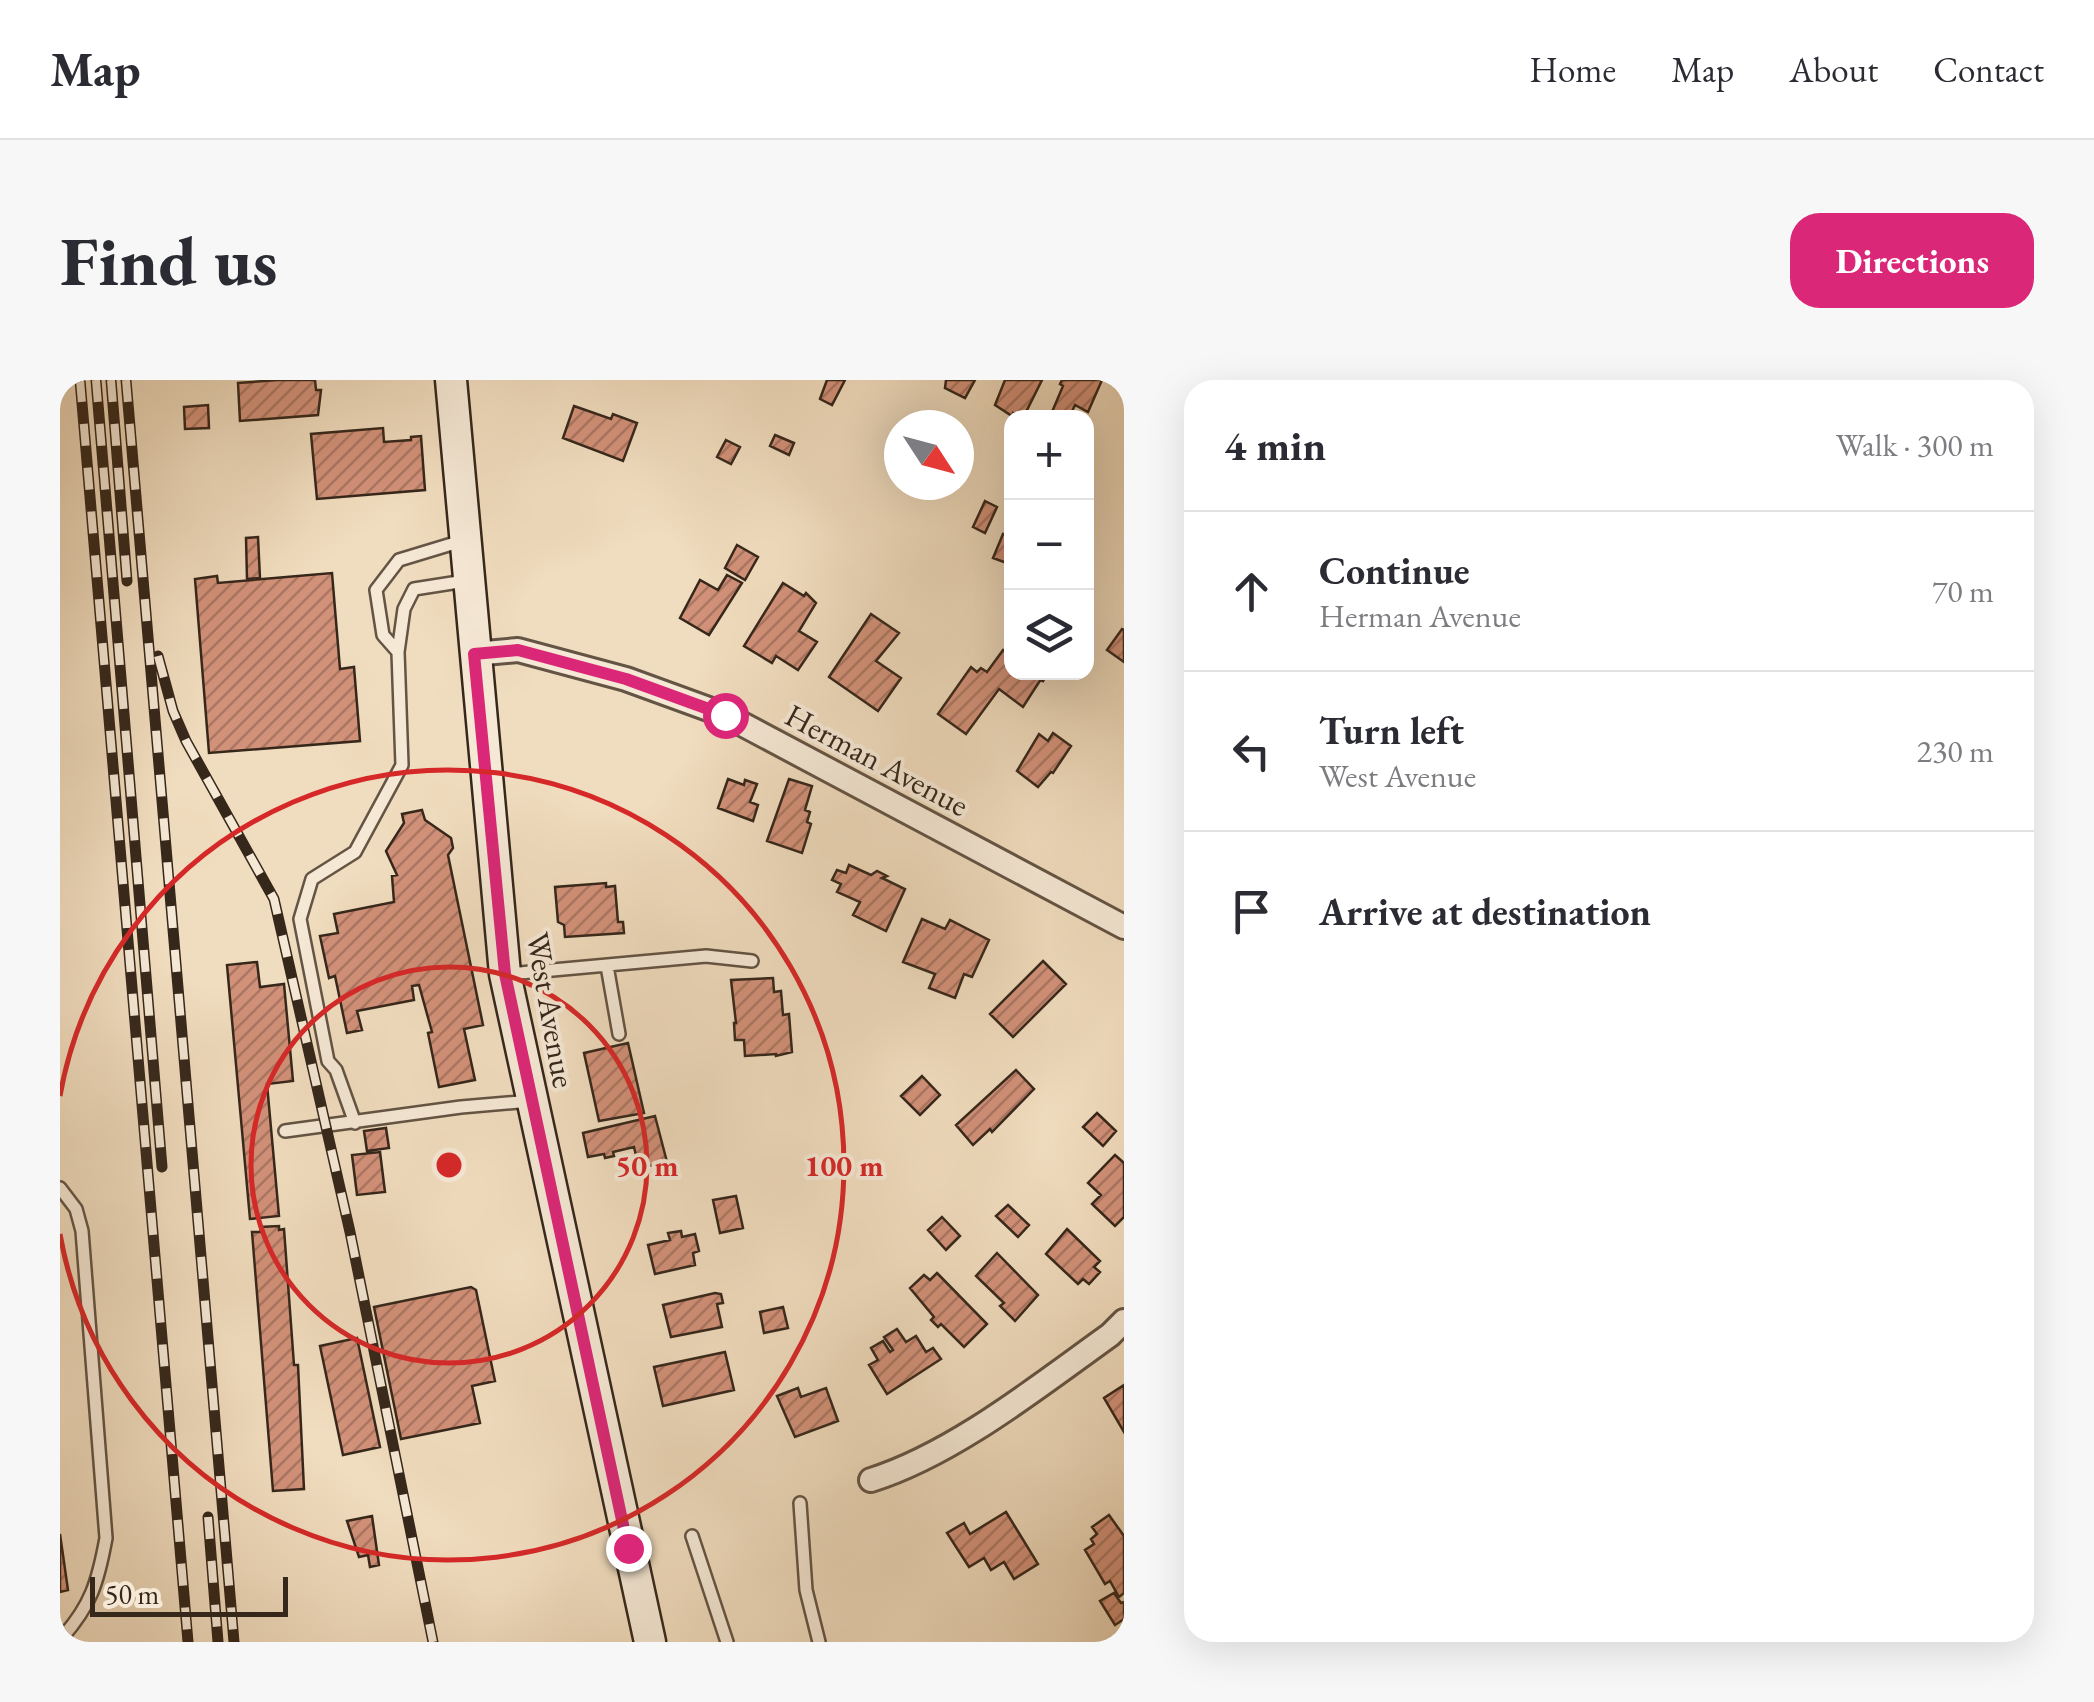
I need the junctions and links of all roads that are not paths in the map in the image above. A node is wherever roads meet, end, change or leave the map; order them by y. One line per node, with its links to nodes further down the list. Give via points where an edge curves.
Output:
1 (452, 380): 2 (main road, West Avenue)
2 (465, 540): 3 (main road, West Avenue); 4 (lane, via 399,560 376,590 383,635)
3 (468, 580): 4 (lane, via 414,588); 5 (main road, West Avenue)
4 (398, 652): 12 (lane, via 402,765 355,852 312,879 300,919 328,1062)
5 (474, 654): 6 (street, Herman Avenue, via 518,650 725,715); 9 (main road, West Avenue)
6 (1124, 927)
7 (752, 961): 8 (lane, via 706,956)
8 (607, 966): 9 (lane); 10 (lane)
9 (505, 974): 11 (main road, West Avenue)
10 (620, 1034)
11 (531, 1101): 12 (lane); 20 (main road, West Avenue)
12 (355, 1123): 13 (lane)
13 (285, 1131)
14 (60, 1188): 19 (lane, via 82,1230 106,1538 98,1582)
15 (1124, 1321): 16 (street, via 999,1415)
16 (870, 1480)
17 (800, 1503): 22 (lane, via 806,1590)
18 (692, 1536): 21 (lane)
19 (60, 1640)
20 (650, 1642)
21 (727, 1642)
22 (819, 1642)

